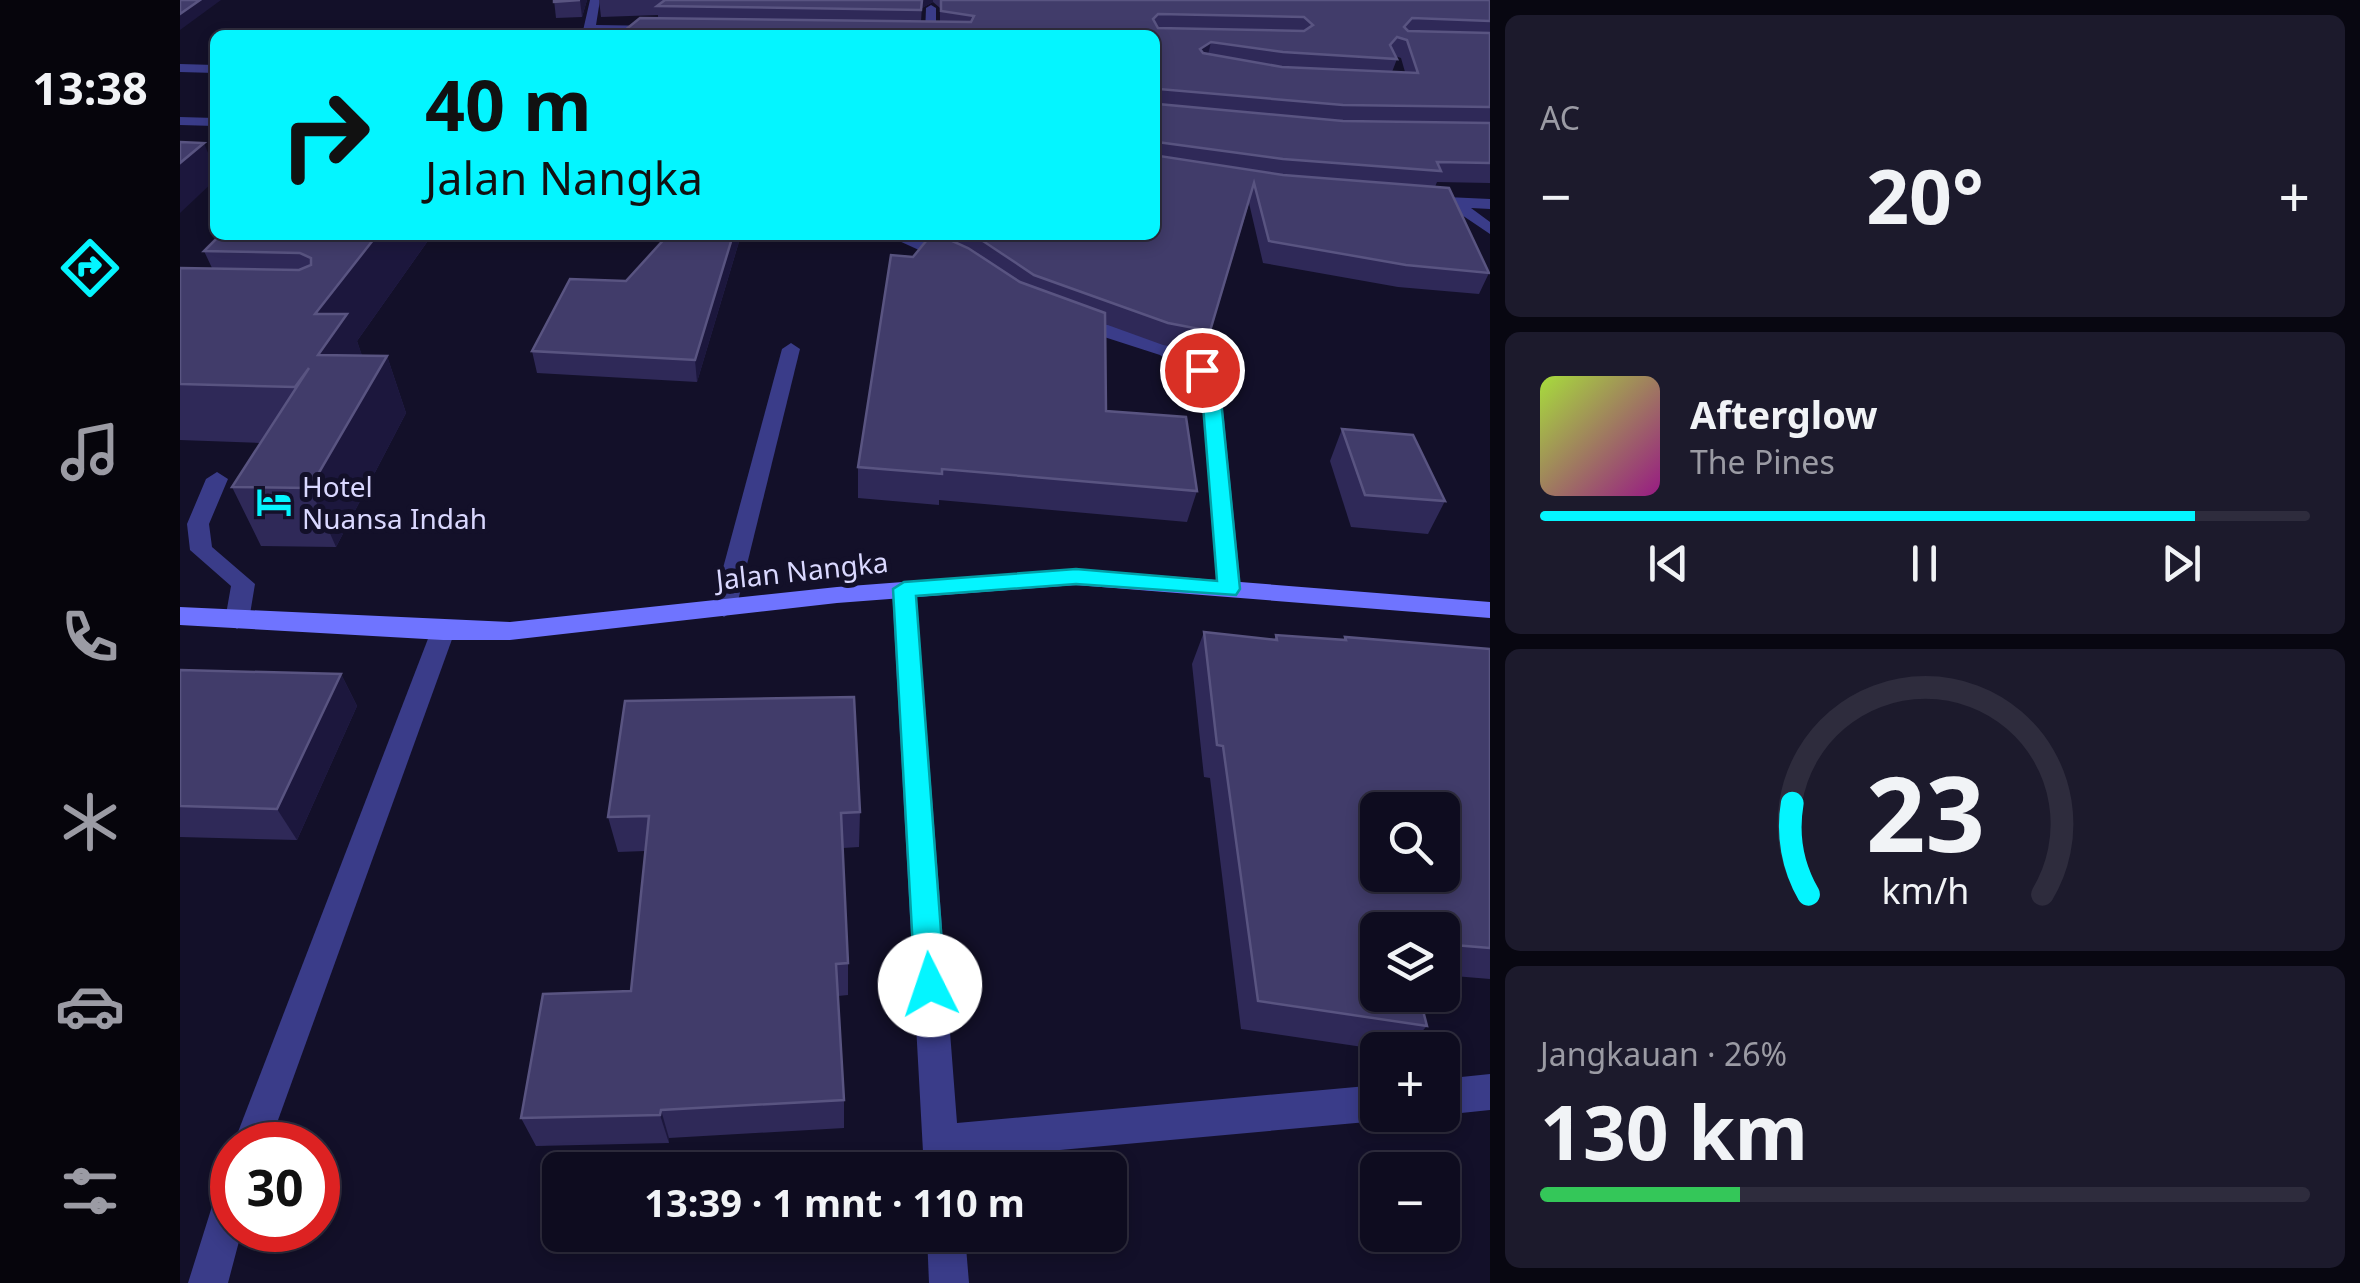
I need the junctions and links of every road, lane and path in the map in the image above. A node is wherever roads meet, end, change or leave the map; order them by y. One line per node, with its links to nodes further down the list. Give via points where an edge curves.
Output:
1 (595, 0): 4 (street)
2 (931, 8): 6 (street)
3 (665, 29): 5 (street)
4 (588, 30)
5 (626, 30)
6 (930, 30)
7 (180, 68): 8 (street)
8 (210, 69)
9 (210, 109): 11 (street)
10 (180, 122): 11 (street)
11 (196, 122): 12 (street)
12 (210, 122)
13 (1416, 200): 14 (street)
14 (1456, 204): 15 (street); 16 (street)
15 (1490, 204)
16 (1490, 229)
17 (906, 240): 18 (street)
18 (964, 264)
19 (1057, 316): 23 (street, via 1202,370 1210,380)
20 (792, 349): 24 (street)
21 (217, 479): 27 (street, via 198,524 200,550 243,584)
22 (904, 589): 23 (main road, Jalan Nangka, via 1076,577); 24 (main road, Jalan Nangka); 33 (street)
23 (1229, 589): 25 (main road, Jalan Nangka)
24 (724, 609): 28 (main road, Jalan Nangka, via 510,631)
25 (1488, 613)
26 (180, 616): 27 (main road, Jalan Nangka)
27 (237, 620): 28 (main road, Jalan Nangka)
28 (443, 631): 32 (street)
29 (1490, 1092): 30 (street)
30 (1460, 1095)
31 (1360, 1105): 34 (street)
32 (260, 1122)
33 (941, 1152)
34 (974, 1152)
35 (217, 1252): 37 (street)
36 (947, 1252): 38 (street)
37 (208, 1283)
38 (949, 1283)

